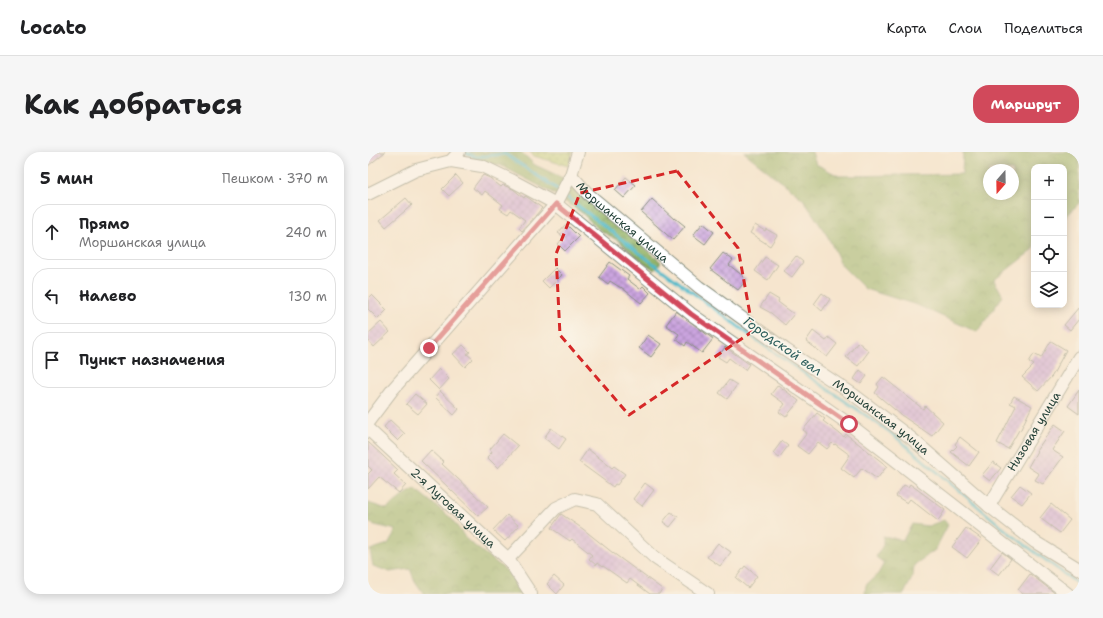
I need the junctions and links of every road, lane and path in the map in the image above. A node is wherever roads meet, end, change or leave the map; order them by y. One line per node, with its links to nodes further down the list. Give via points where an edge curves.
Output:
1 (578, 152): 3 (street)
2 (455, 156): 4 (street, via 416,170); 5 (street, Моршанская улица)
3 (571, 175): 5 (street); 9 (street, Моршанская улица, via 588,194 699,288 854,395 911,438)
4 (368, 194)
5 (560, 196): 7 (street, via 393,389); 14 (street, Моршанская улица, via 691,314 849,424)
6 (1079, 357): 9 (street, Низовая улица)
7 (368, 422)
8 (368, 429): 10 (street, 2-я Луговая улица)
9 (989, 506): 11 (street, Моршанская улица, via 1035,542)
10 (508, 559): 12 (street, 2-я Луговая улица); 13 (street, via 556,508 575,498 597,504 655,558)
11 (1079, 569)
12 (531, 594)
13 (708, 594)
14 (1068, 594)

